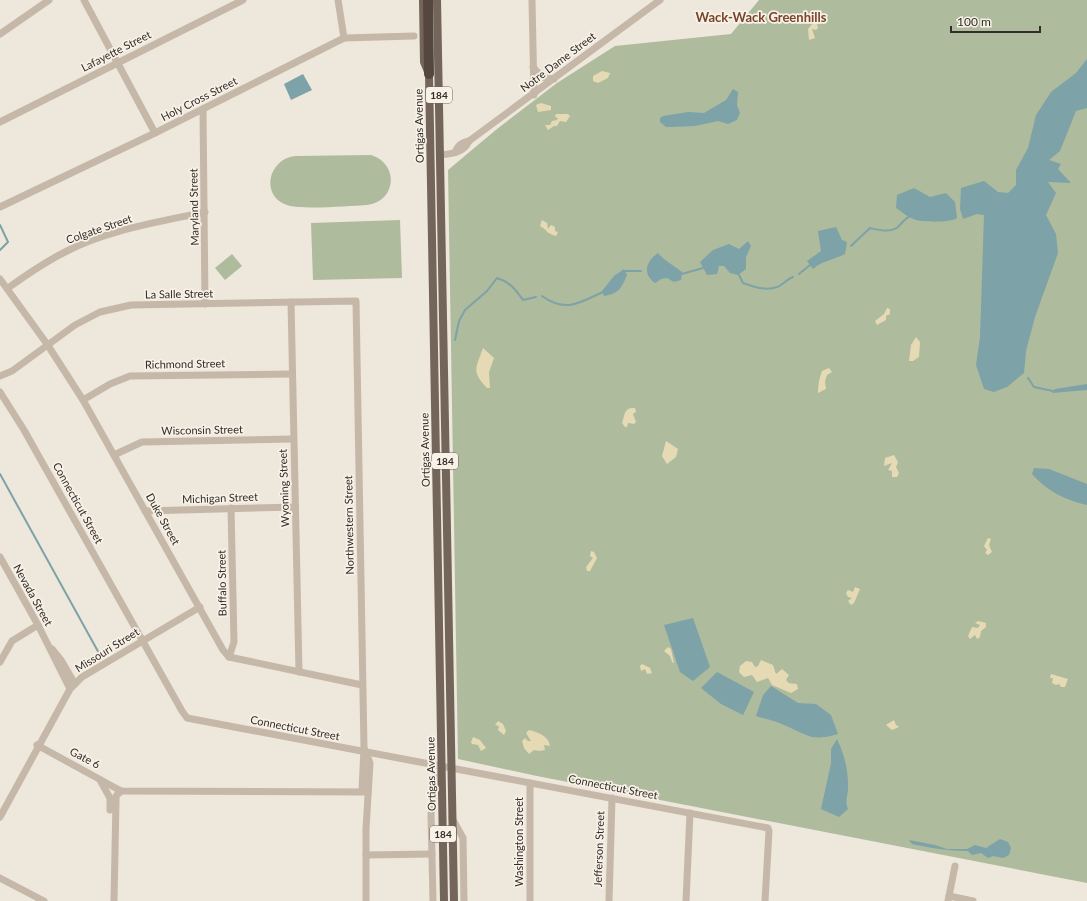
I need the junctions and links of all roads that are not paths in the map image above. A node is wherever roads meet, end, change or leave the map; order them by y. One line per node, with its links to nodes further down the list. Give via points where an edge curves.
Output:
1 (49, 0): 10 (street)
2 (84, 0): 13 (street)
3 (243, 0): 13 (street, Lafayette Street)
4 (338, 0): 12 (street)
5 (423, 0): 15 (main road, Ortigas Avenue / 184, via 424,62)
6 (428, 0): 15 (highway)
7 (437, 0): 21 (main road, Ortigas Avenue / 184)
8 (532, 0): 14 (street)
9 (660, 0): 16 (street, Notre Dame Street)
10 (0, 34)
11 (414, 36): 12 (street, Holy Cross Street)
12 (344, 38): 18 (street, Holy Cross Street)
13 (118, 62): 19 (street, Lafayette Street); 20 (street)
14 (533, 67): 16 (street, via 542,77); 17 (street)
15 (429, 74): 50 (main road, Ortigas Avenue / 184)
16 (554, 79): 17 (street, Notre Dame Street)
17 (534, 95): 21 (street, Notre Dame Street, via 469,141 461,152)
18 (203, 109): 20 (street, Holy Cross Street); 23 (street, Maryland Street)
19 (0, 122)
20 (155, 133): 22 (street, Holy Cross Street)
21 (440, 155): 51 (main road, Ortigas Avenue / 184)
22 (0, 207)
23 (205, 212): 25 (street, Colgate Street, via 91,241 65,252); 28 (street, Maryland Street)
24 (0, 279): 25 (street, Duke Street)
25 (8, 288): 29 (street, Duke Street)
26 (356, 300): 27 (street, La Salle Street); 46 (street, Northwestern Street)
27 (291, 302): 28 (street, La Salle Street); 30 (street, Wyoming Street)
28 (205, 304): 29 (street, La Salle Street, via 131,306 100,312)
29 (47, 344): 31 (street, La Salle Street, via 12,371); 33 (street, Duke Street)
30 (292, 374): 33 (street, Richmond Street, via 130,376); 34 (street, Wyoming Street)
31 (2, 375)
32 (0, 392): 42 (street, Connecticut Street)
33 (83, 400): 35 (street, Duke Street)
34 (293, 439): 35 (street, Wisconsin Street, via 142,442); 36 (street, Wyoming Street)
35 (114, 455): 38 (street, Duke Street)
36 (295, 506): 37 (street, Michigan Street); 45 (street, Wyoming Street)
37 (231, 508): 38 (street, Michigan Street); 43 (street, Buffalo Street, via 234,642)
38 (145, 511): 40 (street, Duke Street)
39 (0, 557): 41 (street, Nevada Street)
40 (200, 607): 42 (street, Missouri Street); 43 (street, Duke Street)
41 (38, 625): 44 (street, via 12,641); 47 (street, Nevada Street, via 47,643 61,660)
42 (143, 640): 47 (street, Missouri Street); 49 (street, Connecticut Street, via 187,718)
43 (229, 657): 45 (street)
44 (0, 662)
45 (299, 672): 46 (street)
46 (362, 685): 49 (street, Northwestern Street)
47 (72, 687): 48 (street, Missouri Street)
48 (38, 745): 52 (street, Gate 6); 58 (street, Missouri Street)
49 (365, 751): 50 (street, Connecticut Street); 55 (street, Northwestern Street)
50 (442, 767): 51 (street, Connecticut Street); 61 (street, via 431,814); 70 (main road, Ortigas Avenue / 184)
51 (451, 769): 53 (street, Connecticut Street); 59 (main road, Ortigas Avenue / 184)
52 (98, 778): 54 (street, Gate 6); 60 (street, via 110,798)
53 (530, 783): 56 (street, Connecticut Street); 73 (street, Washington Street)
54 (121, 791): 55 (street); 67 (street, via 116,796)
55 (365, 792): 62 (street, Northwestern Street)
56 (612, 798): 57 (street, Connecticut Street); 74 (street, Jefferson Street)
57 (690, 813): 75 (street); 76 (street, Connecticut Street, via 768,828)
58 (0, 817)
59 (452, 818): 71 (main road, Ortigas Avenue / 184); 72 (street, via 463,838)
60 (110, 825)
61 (432, 854): 62 (street); 69 (street)
62 (366, 855): 68 (street, Northwestern Street)
63 (955, 866): 65 (street)
64 (0, 878): 66 (street)
65 (949, 899): 77 (street)
66 (44, 901)
67 (114, 901)
68 (366, 901)
69 (433, 901)
70 (444, 901)
71 (454, 901)
72 (464, 901)
73 (530, 901)
74 (609, 901)
75 (686, 901)
76 (765, 901)
77 (973, 901)

